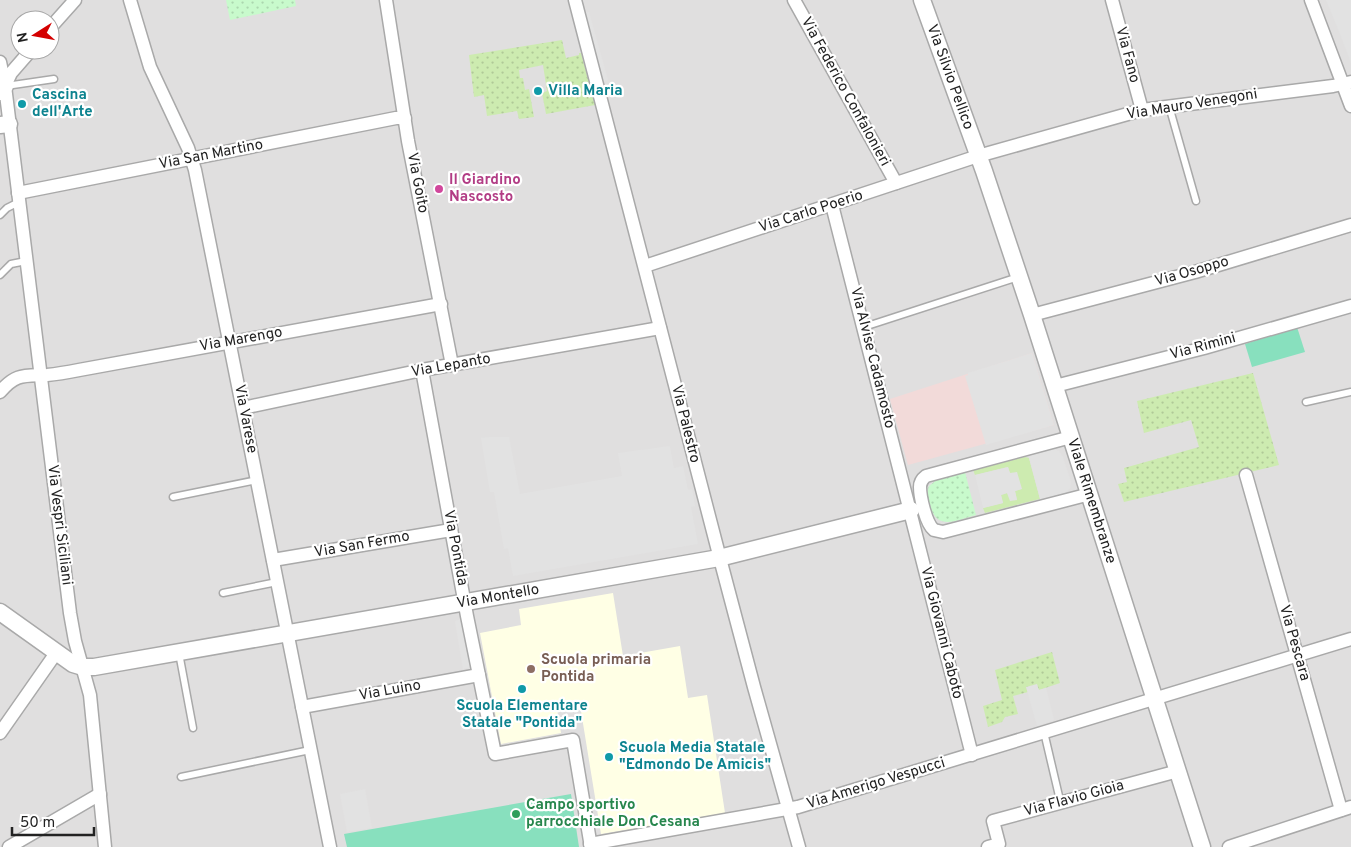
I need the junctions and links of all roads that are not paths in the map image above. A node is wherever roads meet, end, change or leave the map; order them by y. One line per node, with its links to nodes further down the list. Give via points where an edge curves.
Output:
1 (75, 0): 9 (street)
2 (130, 0): 21 (street, Via Varese, via 153,72)
3 (386, 0): 18 (street, Via Goito)
4 (575, 0): 29 (street, Via Palestro)
5 (794, 0): 22 (street, Via Federico Confalonieri)
6 (922, 0): 20 (street, Via Silvio Pellico)
7 (1112, 0): 17 (street, Via Fano)
8 (1311, 0): 13 (street)
9 (60, 17)
10 (22, 60): 14 (street)
11 (0, 62): 14 (street, Via Vespri Siciliani)
12 (54, 79): 14 (lane)
13 (1347, 83): 15 (street, Via Mauro Venegoni); 16 (street)
14 (3, 89): 19 (street, Via Vespri Siciliani)
15 (1169, 106): 17 (street, Via Mauro Venegoni); 24 (lane)
16 (1351, 106)
17 (1142, 110): 20 (street, Via Mauro Venegoni)
18 (405, 118): 21 (street, Via San Martino); 32 (street, Via Goito)
19 (5, 125): 23 (street, Via Vespri Siciliani)
20 (978, 156): 22 (street, Via Carlo Poerio); 31 (street, Viale Rimembranze)
21 (192, 159): 23 (street, Via San Martino); 37 (street, Via Varese)
22 (896, 183): 25 (street, Via Carlo Poerio)
23 (18, 198): 26 (lane); 28 (street, Via Vespri Siciliani)
24 (1196, 201)
25 (832, 205): 29 (street, Via Carlo Poerio); 35 (street, Via Alvise Cadamosto)
26 (0, 215)
27 (1351, 225): 34 (street, Via Osoppo, via 1195,272)
28 (26, 261): 30 (lane, via 10,264); 40 (street, Via Vespri Siciliani)
29 (645, 266): 36 (street, Via Palestro)
30 (0, 274)
31 (1020, 277): 34 (street, Viale Rimembranze); 35 (lane)
32 (440, 304): 37 (street, Via Marengo); 38 (street, Via Goito)
33 (1351, 306): 41 (street, Via Rimini)
34 (1032, 315): 41 (street, Viale Rimembranze)
35 (864, 327): 52 (street, Via Alvise Cadamosto)
36 (660, 328): 38 (street, Via Lepanto); 55 (street, Via Palestro)
37 (230, 342): 40 (street, Via Marengo); 45 (street, Via Varese)
38 (452, 365): 39 (street, Via Lepanto)
39 (422, 370): 45 (street, Via Lepanto); 54 (street, Via Pontida)
40 (40, 375): 42 (street, Via Marengo, via 17,377); 66 (street, Via Vespri Siciliani, via 70,613)
41 (1055, 386): 46 (street, Viale Rimembranze)
42 (0, 392)
43 (1351, 392): 44 (lane)
44 (1306, 402)
45 (243, 408): 48 (street, Via Varese)
46 (1071, 437): 49 (street, via 929,475 923,478); 50 (street, Viale Rimembranze)
47 (1246, 475): 65 (street, Via Pescara)
48 (257, 480): 51 (lane); 56 (street, Via Varese)
49 (920, 488): 52 (street); 53 (street)
50 (1090, 494): 53 (street, via 943,532 934,530); 68 (street, Viale Rimembranze)
51 (173, 497)
52 (911, 510): 53 (street); 55 (street, Via Montello); 74 (street, Via Giovanni Caboto)
53 (928, 523)
54 (452, 530): 56 (street, Via San Fermo); 59 (street, Via Pontida)
55 (719, 558): 59 (street, Via Montello); 80 (street, Via Palestro)
56 (273, 560): 57 (street, Via Varese)
57 (277, 582): 58 (lane); 61 (street, Via Varese)
58 (223, 593)
59 (465, 603): 61 (street, Via Montello); 67 (street, Via Pontida)
60 (0, 612): 64 (street)
61 (288, 634): 63 (street, Via Montello); 69 (street, Via Varese)
62 (1351, 640): 65 (street, Via Amerigo Vespucci)
63 (178, 652): 66 (street, Via Montello); 70 (lane)
64 (56, 654): 66 (street); 71 (street)
65 (1297, 656): 68 (street, Via Amerigo Vespucci); 79 (street, Via Pescara)
66 (83, 668): 77 (street, Via Vespri Siciliani, via 90,695)
67 (479, 675): 69 (street, Via Luino); 82 (street, Via Pontida, via 494,754 572,740)
68 (1155, 699): 72 (street, Via Amerigo Vespucci); 75 (street, Viale Rimembranze)
69 (302, 707): 73 (street, Via Varese)
70 (193, 728)
71 (0, 732)
72 (1044, 732): 74 (street, Via Amerigo Vespucci); 78 (lane)
73 (310, 750): 76 (lane); 86 (street, Via Varese)
74 (972, 755): 80 (street, Via Amerigo Vespucci)
75 (1178, 771): 81 (street, Via Flavio Gioia, via 993,821); 83 (street, Viale Rimembranze)
76 (180, 777)
77 (100, 794): 84 (street); 85 (street, Via Vespri Siciliani)
78 (1060, 796)
79 (1346, 809): 88 (street)
80 (788, 810): 82 (street, Via Amerigo Vespucci); 87 (street, Via Palestro)
81 (994, 845)
82 (591, 846)
83 (1199, 846)
84 (9, 847)
85 (105, 847)
86 (330, 847)
87 (799, 847)
88 (1229, 847)

